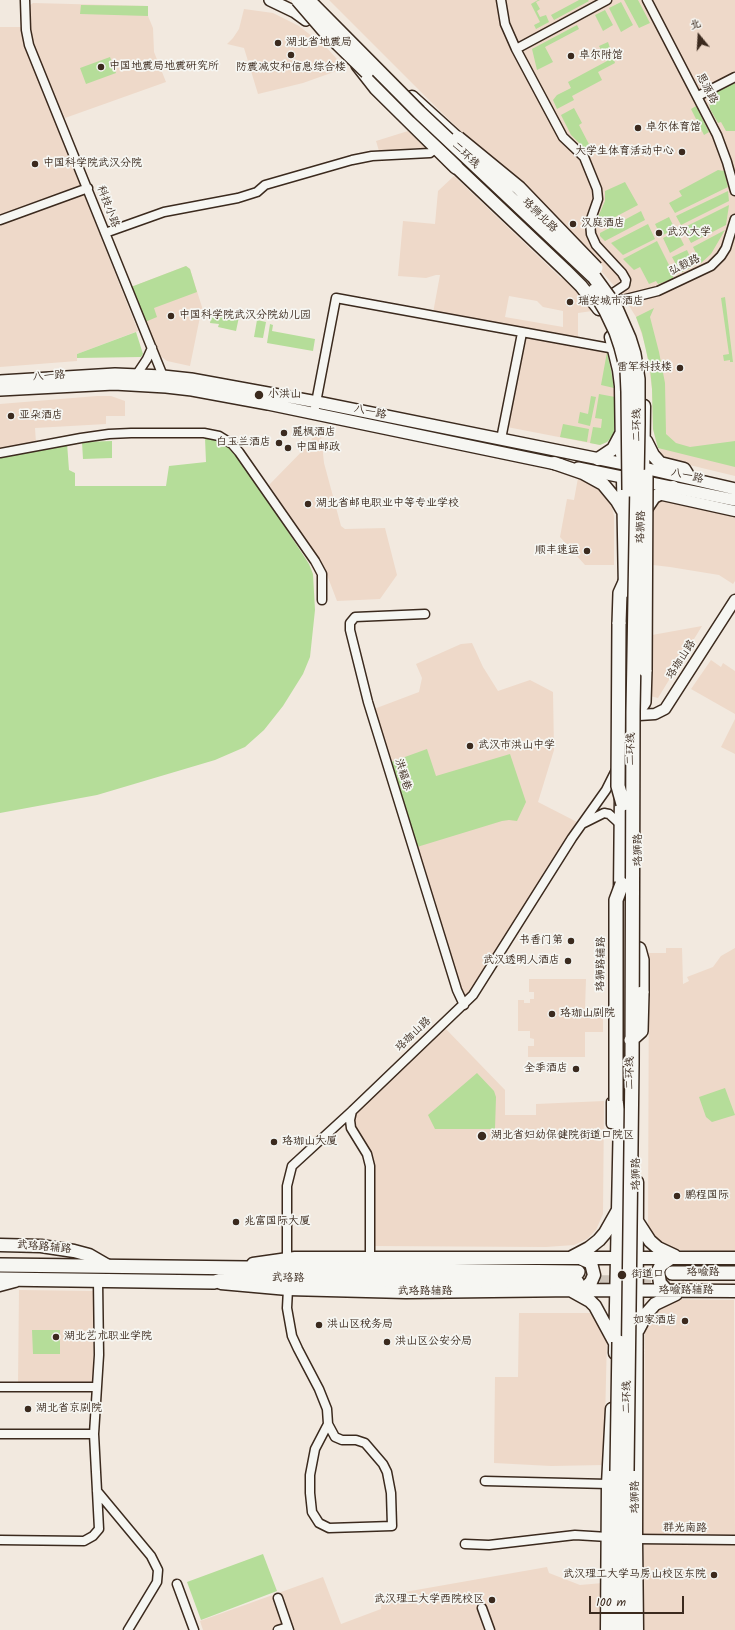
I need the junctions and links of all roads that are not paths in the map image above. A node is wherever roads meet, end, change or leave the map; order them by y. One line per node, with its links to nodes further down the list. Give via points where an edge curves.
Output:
1 (25, 0): 17 (street, 科技小路, via 29,45)
2 (270, 0): 9 (main road, via 296,12)
3 (298, 0): 11 (highway, 二环线, bridge)
4 (308, 0): 25 (highway, 二环线, bridge, via 419,112 591,274 605,291)
5 (501, 0): 10 (street, via 505,24)
6 (607, 0): 10 (street)
7 (647, 0): 13 (street, 思源路)
8 (316, 4): 9 (main road, 珞狮北路); 14 (main road, 珞狮北路)
9 (306, 20): 15 (main road, 珞狮北路)
10 (516, 49): 24 (street, via 566,140 584,157 598,192 590,231 593,240 622,272 625,279 625,285)
11 (352, 58): 16 (highway, bridge, via 376,88); 60 (highway, 二环线, bridge, via 587,283 606,311 622,347 628,385 629,522)
12 (735, 77): 13 (street)
13 (698, 96): 18 (street, 思源路, via 720,141)
14 (452, 134): 21 (main road, 珞狮北路); 25 (highway, bridge, via 519,188 591,262 613,295)
15 (436, 148): 16 (main road, 珞狮北路); 22 (street, via 430,153 372,156 352,160 265,185 257,192 238,198 164,212)
16 (456, 166): 23 (main road, 珞狮北路)
17 (88, 188): 20 (street); 22 (street, 科技小路)
18 (735, 191)
19 (735, 219): 24 (street, 弘毅路, via 726,248 711,266 658,291)
20 (0, 220)
21 (548, 224): 23 (main road); 24 (main road, 珞狮北路)
22 (105, 232): 27 (street, 科技小路)
23 (534, 240): 28 (main road, 珞狮北路, via 581,286 597,306 609,327)
24 (615, 297): 37 (main road, 珞狮北路, via 638,355 644,391)
25 (619, 316): 35 (highway, 二环线, bridge, via 634,354 638,379)
26 (522, 333): 28 (street); 33 (street, via 336,298); 38 (street)
27 (152, 348): 29 (street); 30 (street, 科技小路)
28 (615, 349): 36 (main road, 珞狮北路, via 621,386)
29 (136, 374): 30 (main road, 八一路); 31 (main road, 八一路, via 97,374)
30 (163, 376): 33 (main road, 八一路)
31 (0, 381)
32 (0, 390): 34 (main road, 八一路, via 86,385 166,387 227,396)
33 (317, 402): 34 (street); 38 (main road, 八一路)
34 (314, 414): 41 (main road, 八一路)
35 (638, 424): 58 (highway, bridge, via 643,438 646,495 644,702); 66 (highway, 二环线, bridge, via 632,736)
36 (622, 433): 40 (main road, via 614,449); 42 (main road, 珞狮北路)
37 (644, 438): 43 (main road, 珞狮北路); 44 (main road, via 660,463 684,469)
38 (501, 439): 40 (main road, 八一路)
39 (0, 453): 55 (street, via 116,434 204,433 219,436 239,452 315,561 322,574)
40 (598, 459): 42 (main road, 八一路)
41 (554, 463): 45 (main road, 八一路); 52 (main road, via 583,473 603,484)
42 (623, 464): 43 (main road, 八一路); 45 (main road, 珞狮北路)
43 (644, 468): 44 (main road, 八一路); 46 (main road, 珞狮北路)
44 (689, 477): 48 (main road, 八一路)
45 (623, 478): 46 (main road, 八一路); 52 (main road, 珞狮路)
46 (643, 482): 47 (main road, 八一路); 53 (main road, 珞狮路)
47 (673, 487): 49 (main road); 50 (main road, 八一路)
48 (735, 489)
49 (658, 494): 51 (street); 53 (main road)
50 (735, 500)
51 (735, 511)
52 (625, 515): 54 (main road, 珞狮路)
53 (643, 515): 58 (main road, 珞狮路)
54 (625, 582): 59 (main road, 珞狮路); 60 (highway, bridge, via 620,593 619,624 618,786)
55 (322, 600)
56 (735, 600): 58 (street, 珞珈山路, via 665,708 655,714)
57 (425, 614): 65 (street, 洪福巷, via 355,617 350,623 350,630 368,702 457,990)
58 (638, 713): 64 (main road, 珞狮路)
59 (621, 761): 61 (main road, 珞狮路); 62 (street, 珞珈山路, via 606,790)
60 (623, 804): 63 (highway, 二环线)
61 (618, 821): 62 (street, via 603,813); 68 (main road, 珞狮路)
62 (581, 824): 65 (street, 珞珈山路, via 478,989)
63 (622, 884): 68 (highway, bridge, via 616,900 616,1101); 104 (highway, 二环线, bridge)
64 (639, 949): 66 (highway, bridge, via 642,960 641,1031); 70 (main road, 珞狮路)
65 (464, 1005): 67 (street, 珞珈山路)
66 (631, 1040): 104 (highway, 二环线, bridge)
67 (352, 1111): 72 (street, 珞珈山路, via 292,1166 287,1186); 73 (street, via 351,1128 367,1154 370,1166)
68 (620, 1124): 69 (main road, 珞狮路)
69 (619, 1208): 74 (main road, 珞狮路); 78 (main road, via 600,1240)
70 (637, 1220): 75 (main road, 珞狮路); 76 (main road, via 654,1245)
71 (0, 1245): 81 (main road, 武珞路辅路, via 41,1246 74,1251 89,1255)
72 (287, 1258): 73 (main road); 82 (main road)
73 (370, 1258): 78 (main road)
74 (617, 1258): 75 (main road); 79 (main road); 93 (main road, 珞狮路)
75 (637, 1258): 76 (main road); 94 (main road, 珞狮路)
76 (675, 1258): 77 (main road); 87 (main road, via 661,1265 658,1271 660,1283)
77 (735, 1258)
78 (568, 1259): 79 (main road)
79 (582, 1259): 90 (main road, via 591,1263 594,1275 588,1285)
80 (0, 1265): 81 (highway, 武珞路)
81 (108, 1266): 82 (highway, 武珞路)
82 (231, 1268): 90 (highway, 武珞路)
83 (735, 1273): 87 (highway, 珞喻路)
84 (0, 1279): 85 (highway, 武珞路)
85 (28, 1280): 86 (highway, 武珞路); 91 (street)
86 (98, 1281): 89 (highway, 武珞路); 100 (street)
87 (670, 1281): 88 (highway, 珞喻路); 94 (main road, 珞喻路辅路); 95 (main road, 珞喻路辅路)
88 (735, 1281)
89 (214, 1282): 90 (highway, 武珞路, via 230,1278); 92 (main road, 武珞路辅路)
90 (575, 1284): 92 (main road, 武珞路辅路, via 406,1292); 93 (main road, 武珞路辅路); 98 (main road, via 584,1297 595,1306)
91 (0, 1287)
92 (288, 1289): 101 (street, via 287,1308 292,1336 319,1389 327,1409)
93 (617, 1291): 94 (main road, 武珞路辅路); 98 (main road, 珞狮路)
94 (636, 1291): 97 (main road, 珞狮路)
95 (684, 1291): 96 (main road, 珞喻路辅路); 97 (main road, via 655,1304 644,1318)
96 (735, 1291)
97 (636, 1335): 109 (main road, 珞狮路)
98 (615, 1344): 106 (main road)
99 (0, 1387): 100 (street)
100 (97, 1387): 103 (street)
101 (328, 1424): 101 (street, via 315,1449 310,1475 312,1512 319,1523 330,1528 392,1526 391,1493 383,1464 365,1443 335,1437)
102 (0, 1434): 103 (street)
103 (94, 1434): 107 (street)
104 (622, 1471): 108 (highway, 二环线); 124 (highway, 二环线)
105 (485, 1481): 106 (street)
106 (608, 1484): 108 (main road)
107 (97, 1491): 110 (street, via 99,1529 89,1539); 118 (street, via 151,1556 158,1570 157,1582)
108 (612, 1538): 112 (street, via 575,1535 489,1545); 122 (main road); 123 (highway)
109 (636, 1539): 111 (street, 群光南路); 114 (main road, 珞狮路)
110 (0, 1540)
111 (735, 1540)
112 (465, 1544)
113 (177, 1584): 119 (street)
114 (636, 1589): 125 (highway); 126 (main road, 珞狮路)
115 (278, 1598): 117 (street)
116 (482, 1608): 121 (street)
117 (288, 1628): 120 (street)
118 (128, 1630)
119 (194, 1630)
120 (278, 1630)
121 (490, 1630)
122 (607, 1630)
123 (615, 1630)
124 (626, 1630)
125 (633, 1630)
126 (638, 1630)

